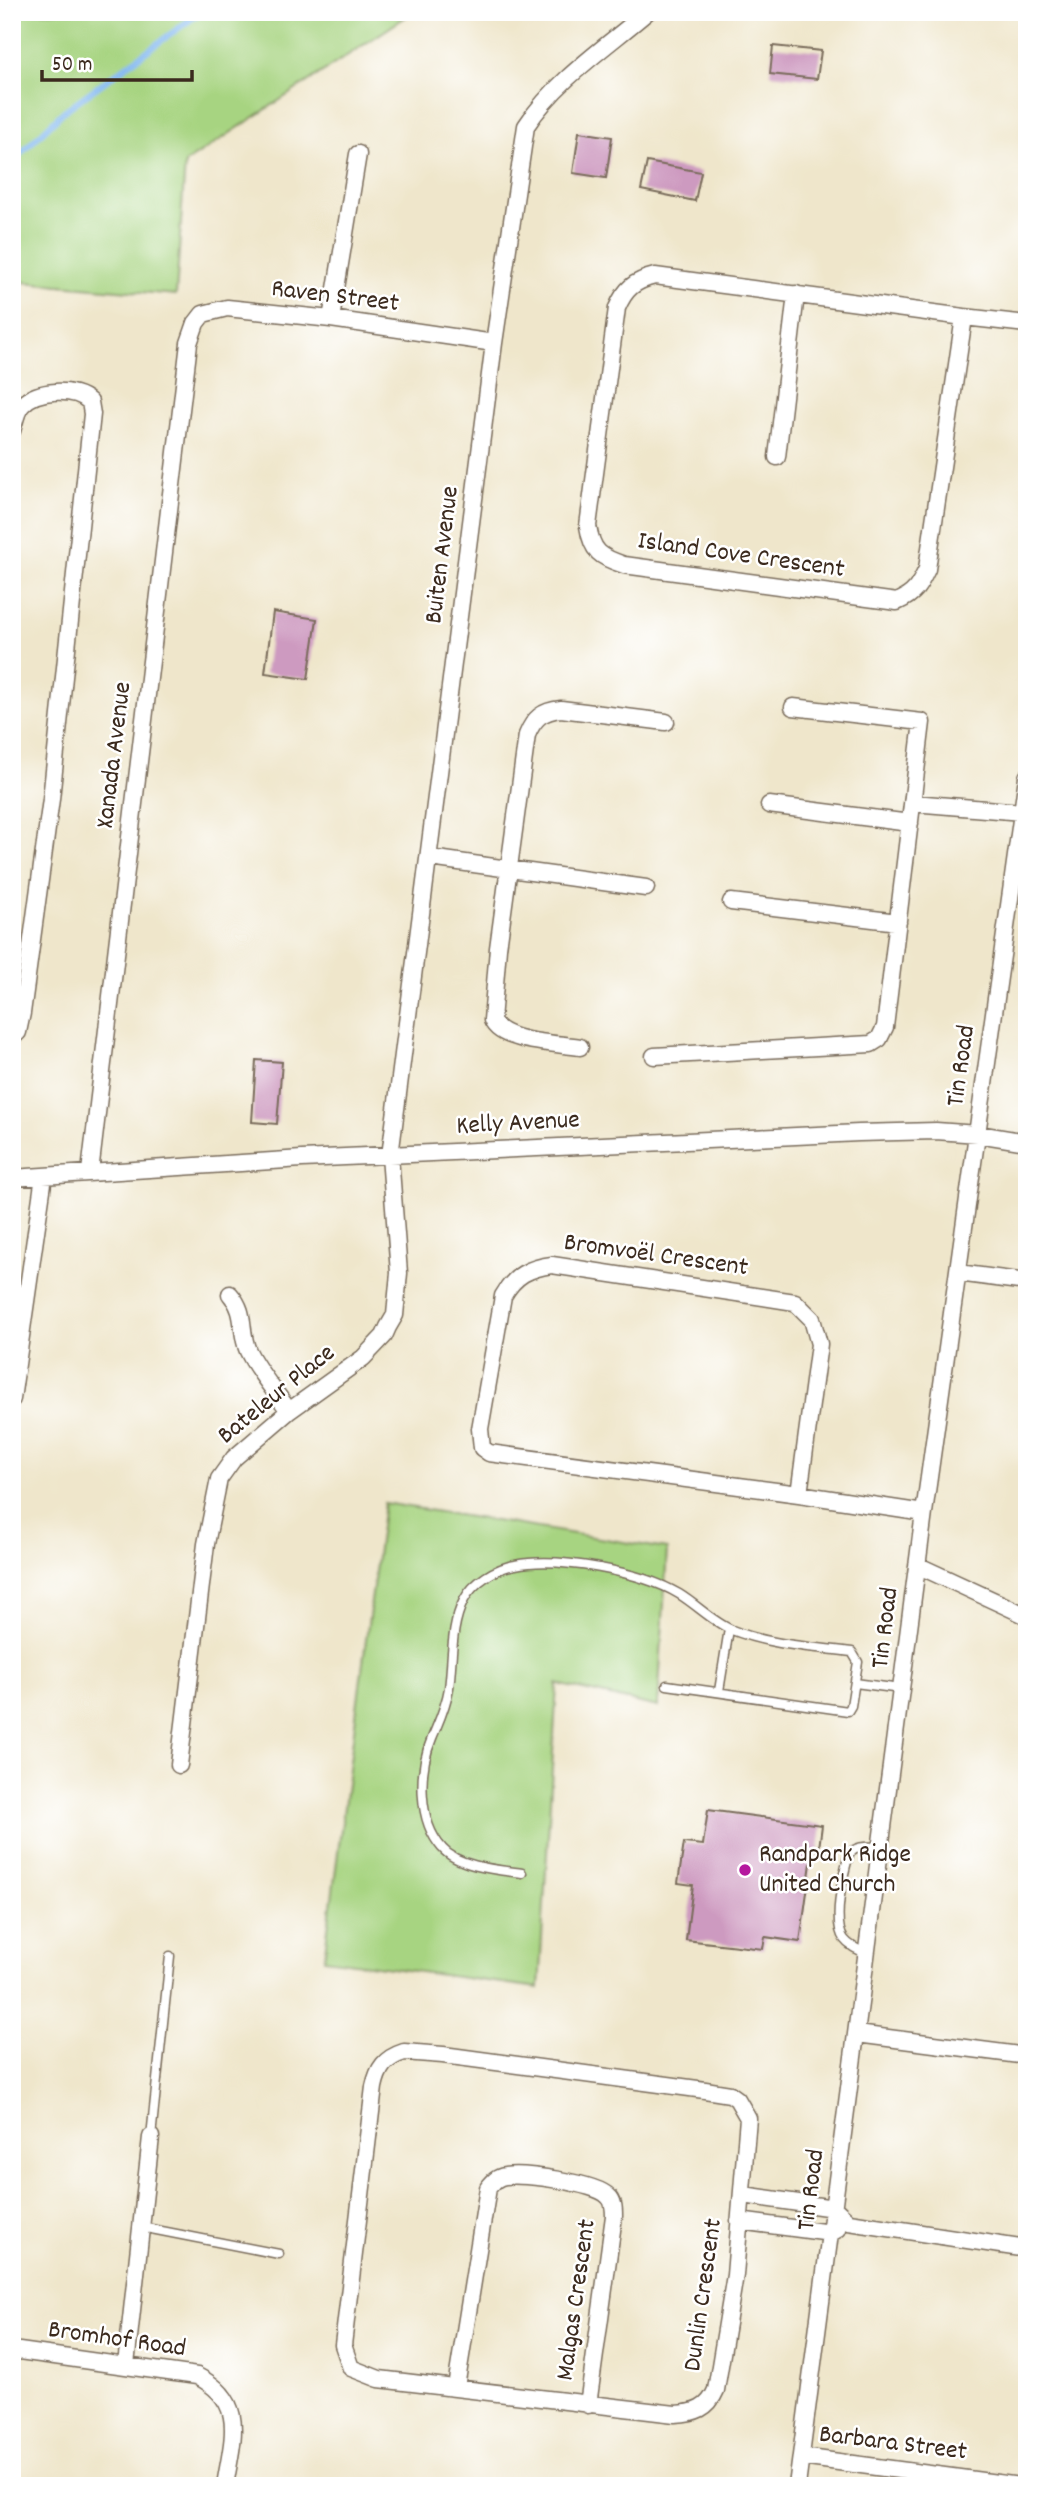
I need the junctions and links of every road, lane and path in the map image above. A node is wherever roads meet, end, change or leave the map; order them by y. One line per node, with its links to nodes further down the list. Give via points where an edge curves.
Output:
1 (647, 12): 8 (street, Buiten Avenue, via 558,88 526,126)
2 (358, 154): 5 (street)
3 (796, 294): 4 (street, Island Cove Crescent); 4 (street, Island Cove Crescent, via 655,276 623,293 617,309 588,526 590,542 607,559 872,599 897,602 910,596 927,569); 10 (street)
4 (964, 317): 6 (street, Island Cove Crescent)
5 (331, 319): 7 (street, Raven Street, via 215,310 203,314); 8 (street, Raven Street)
6 (1027, 324)
7 (189, 343): 29 (street, Xanada Avenue)
8 (494, 343): 18 (street, Buiten Avenue)
9 (12, 430): 23 (street, via 19,408 29,398 65,393 90,402 43,868 22,1013)
10 (776, 457)
11 (793, 707): 14 (street, via 922,722)
12 (666, 722): 19 (street, via 561,709 533,720)
13 (1027, 777): 15 (street, Tin Road)
14 (913, 803): 15 (street); 17 (street)
15 (1024, 803): 26 (street, Tin Road)
16 (769, 805): 17 (street)
17 (910, 822): 22 (street)
18 (430, 858): 19 (street); 28 (street, Buiten Avenue)
19 (508, 870): 20 (street); 24 (street, via 491,1014 494,1025 509,1036)
20 (646, 888)
21 (731, 902): 22 (street)
22 (898, 922): 25 (street, via 885,1027 871,1044)
23 (12, 1038)
24 (580, 1047)
25 (654, 1056)
26 (978, 1134): 27 (street, Kelly Avenue); 28 (street, Kelly Avenue, via 936,1131 728,1138); 32 (street, Tin Road)
27 (1027, 1142)
28 (390, 1156): 29 (street, Kelly Avenue); 37 (street, Bateleur Place, via 399,1261 395,1315 384,1336 363,1358)
29 (90, 1172): 30 (street, Kelly Avenue)
30 (44, 1176): 31 (street, Kelly Avenue); 34 (street)
31 (12, 1178)
32 (958, 1273): 33 (street); 39 (street, Tin Road)
33 (1027, 1282)
34 (20, 1290): 36 (street)
35 (230, 1294): 37 (street, via 240,1306 252,1359)
36 (12, 1399)
37 (289, 1411): 47 (street, Bateleur Place, via 234,1458 219,1479 204,1557)
38 (799, 1494): 38 (street, Bromvoël Crescent, via 489,1453 482,1448 481,1413 503,1296 514,1279 552,1265 795,1302 812,1319 820,1344); 39 (street, Bromvoël Crescent)
39 (924, 1513): 40 (street, Tin Road)
40 (919, 1566): 41 (street); 45 (street, Tin Road)
41 (1027, 1616)
42 (729, 1629): 43 (lane, via 753,1638 852,1653 858,1661); 46 (lane); 49 (lane, via 677,1593 643,1577 586,1567 514,1565 486,1576 464,1598 455,1627 443,1717 431,1740 422,1809 430,1832 444,1851 473,1865)
43 (855, 1683): 45 (lane); 46 (lane, via 848,1711)
44 (667, 1685): 46 (lane)
45 (902, 1690): 48 (street, Tin Road)
46 (719, 1691)
47 (179, 1765)
48 (882, 1847): 50 (street, Tin Road); 50 (lane, via 859,1847 849,1855 838,1914 843,1937 850,1946)
49 (522, 1873)
50 (868, 1954): 52 (street, Tin Road)
51 (170, 1956): 54 (lane)
52 (857, 2034): 53 (street); 56 (street, Tin Road)
53 (1027, 2056)
54 (151, 2137): 59 (street)
55 (743, 2195): 56 (street); 57 (street, Dunlin Crescent); 65 (street, Dunlin Crescent, via 748,2118 730,2094 443,2054 393,2055 377,2073 374,2087 344,2353 351,2368 371,2376)
56 (834, 2208): 58 (street); 60 (street, Tin Road)
57 (739, 2221): 60 (street); 66 (street, Dunlin Crescent, via 735,2275 716,2390 709,2404 675,2414)
58 (849, 2222): 60 (street); 61 (street)
59 (141, 2227): 62 (lane); 64 (street)
60 (831, 2233): 67 (street, Tin Road)
61 (1027, 2249)
62 (279, 2254)
63 (12, 2350): 64 (street, Bromhof Road)
64 (126, 2365): 68 (street, Bromhof Road, via 197,2376 225,2398 234,2420)
65 (456, 2387): 66 (street, Dunlin Crescent); 66 (street, Malgas Crescent, via 488,2188 505,2176 537,2178 593,2187 612,2202 614,2216)
66 (588, 2405)
67 (801, 2457): 69 (street, Tin Road); 70 (street, Barbara Street)
68 (225, 2486)
69 (797, 2486)
70 (1020, 2486)

